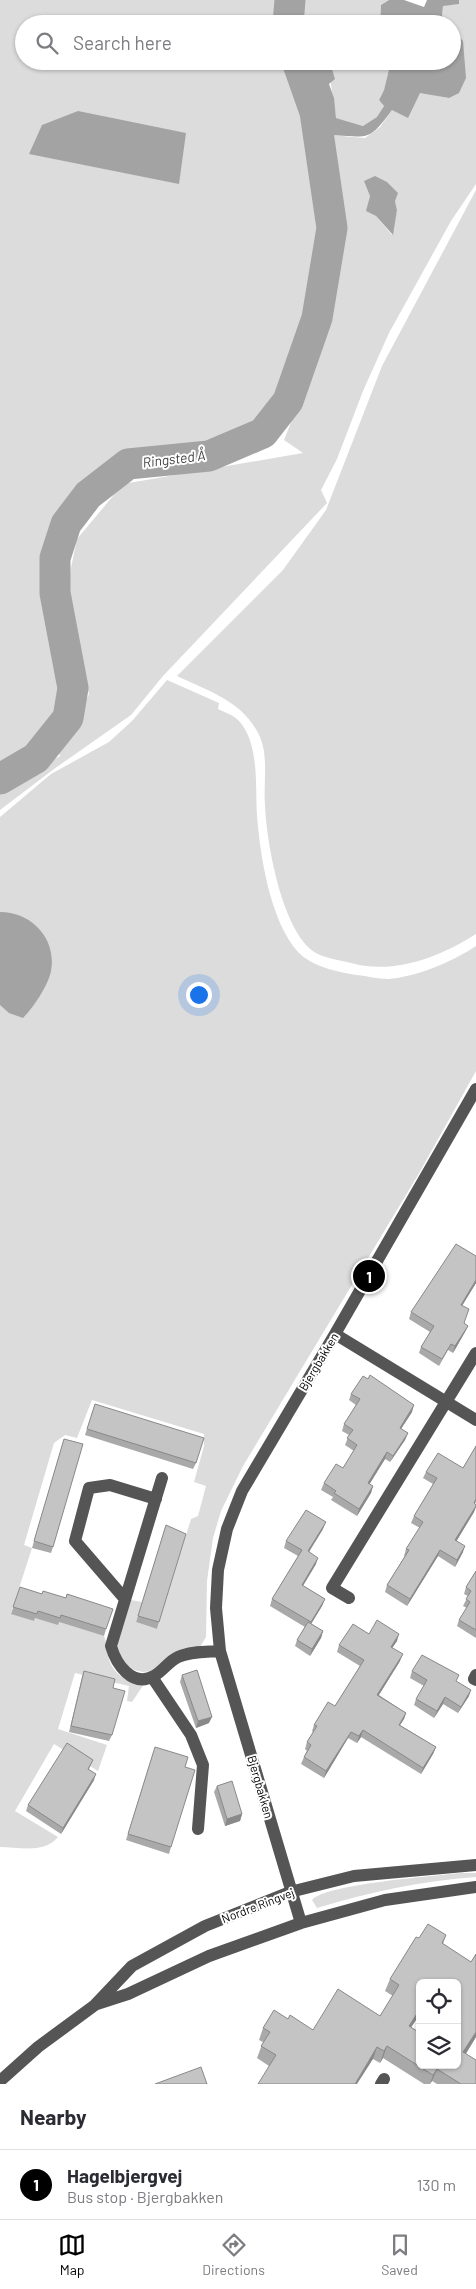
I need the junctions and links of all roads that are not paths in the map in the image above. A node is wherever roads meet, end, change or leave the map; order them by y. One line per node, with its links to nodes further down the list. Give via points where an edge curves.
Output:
1 (476, 1089): 2 (street, Bjergbakken)
2 (335, 1334): 4 (street); 10 (street, Bjergbakken, via 242,1491 227,1529 218,1570 216,1608)
3 (476, 1353): 4 (street)
4 (446, 1402): 5 (street); 8 (street, via 332,1588)
5 (476, 1420)
6 (162, 1478): 7 (street)
7 (156, 1499): 9 (street); 9 (street, via 110,1485 89,1488 75,1541)
8 (348, 1598)
9 (125, 1600): 12 (street, via 111,1646 115,1660 124,1672 137,1678)
10 (220, 1651): 12 (street, via 177,1658); 17 (street, Bjergbakken)
11 (476, 1675): 13 (street)
12 (152, 1677): 14 (street, via 191,1735 203,1765)
13 (476, 1680)
14 (198, 1829)
15 (476, 1865): 17 (street, Nordre Ringvej, via 354,1876)
16 (476, 1887): 18 (street, Nordre Ringvej, via 385,1900)
17 (290, 1892): 18 (street, Bjergbakken); 19 (street, Nordre Ringvej, via 206,1926 132,1966)
18 (301, 1923): 19 (street, Nordre Ringvej, via 209,1956 128,1994)
19 (95, 2005): 20 (street, Nordre Ringvej, via 38,2047)
20 (0, 2081)

